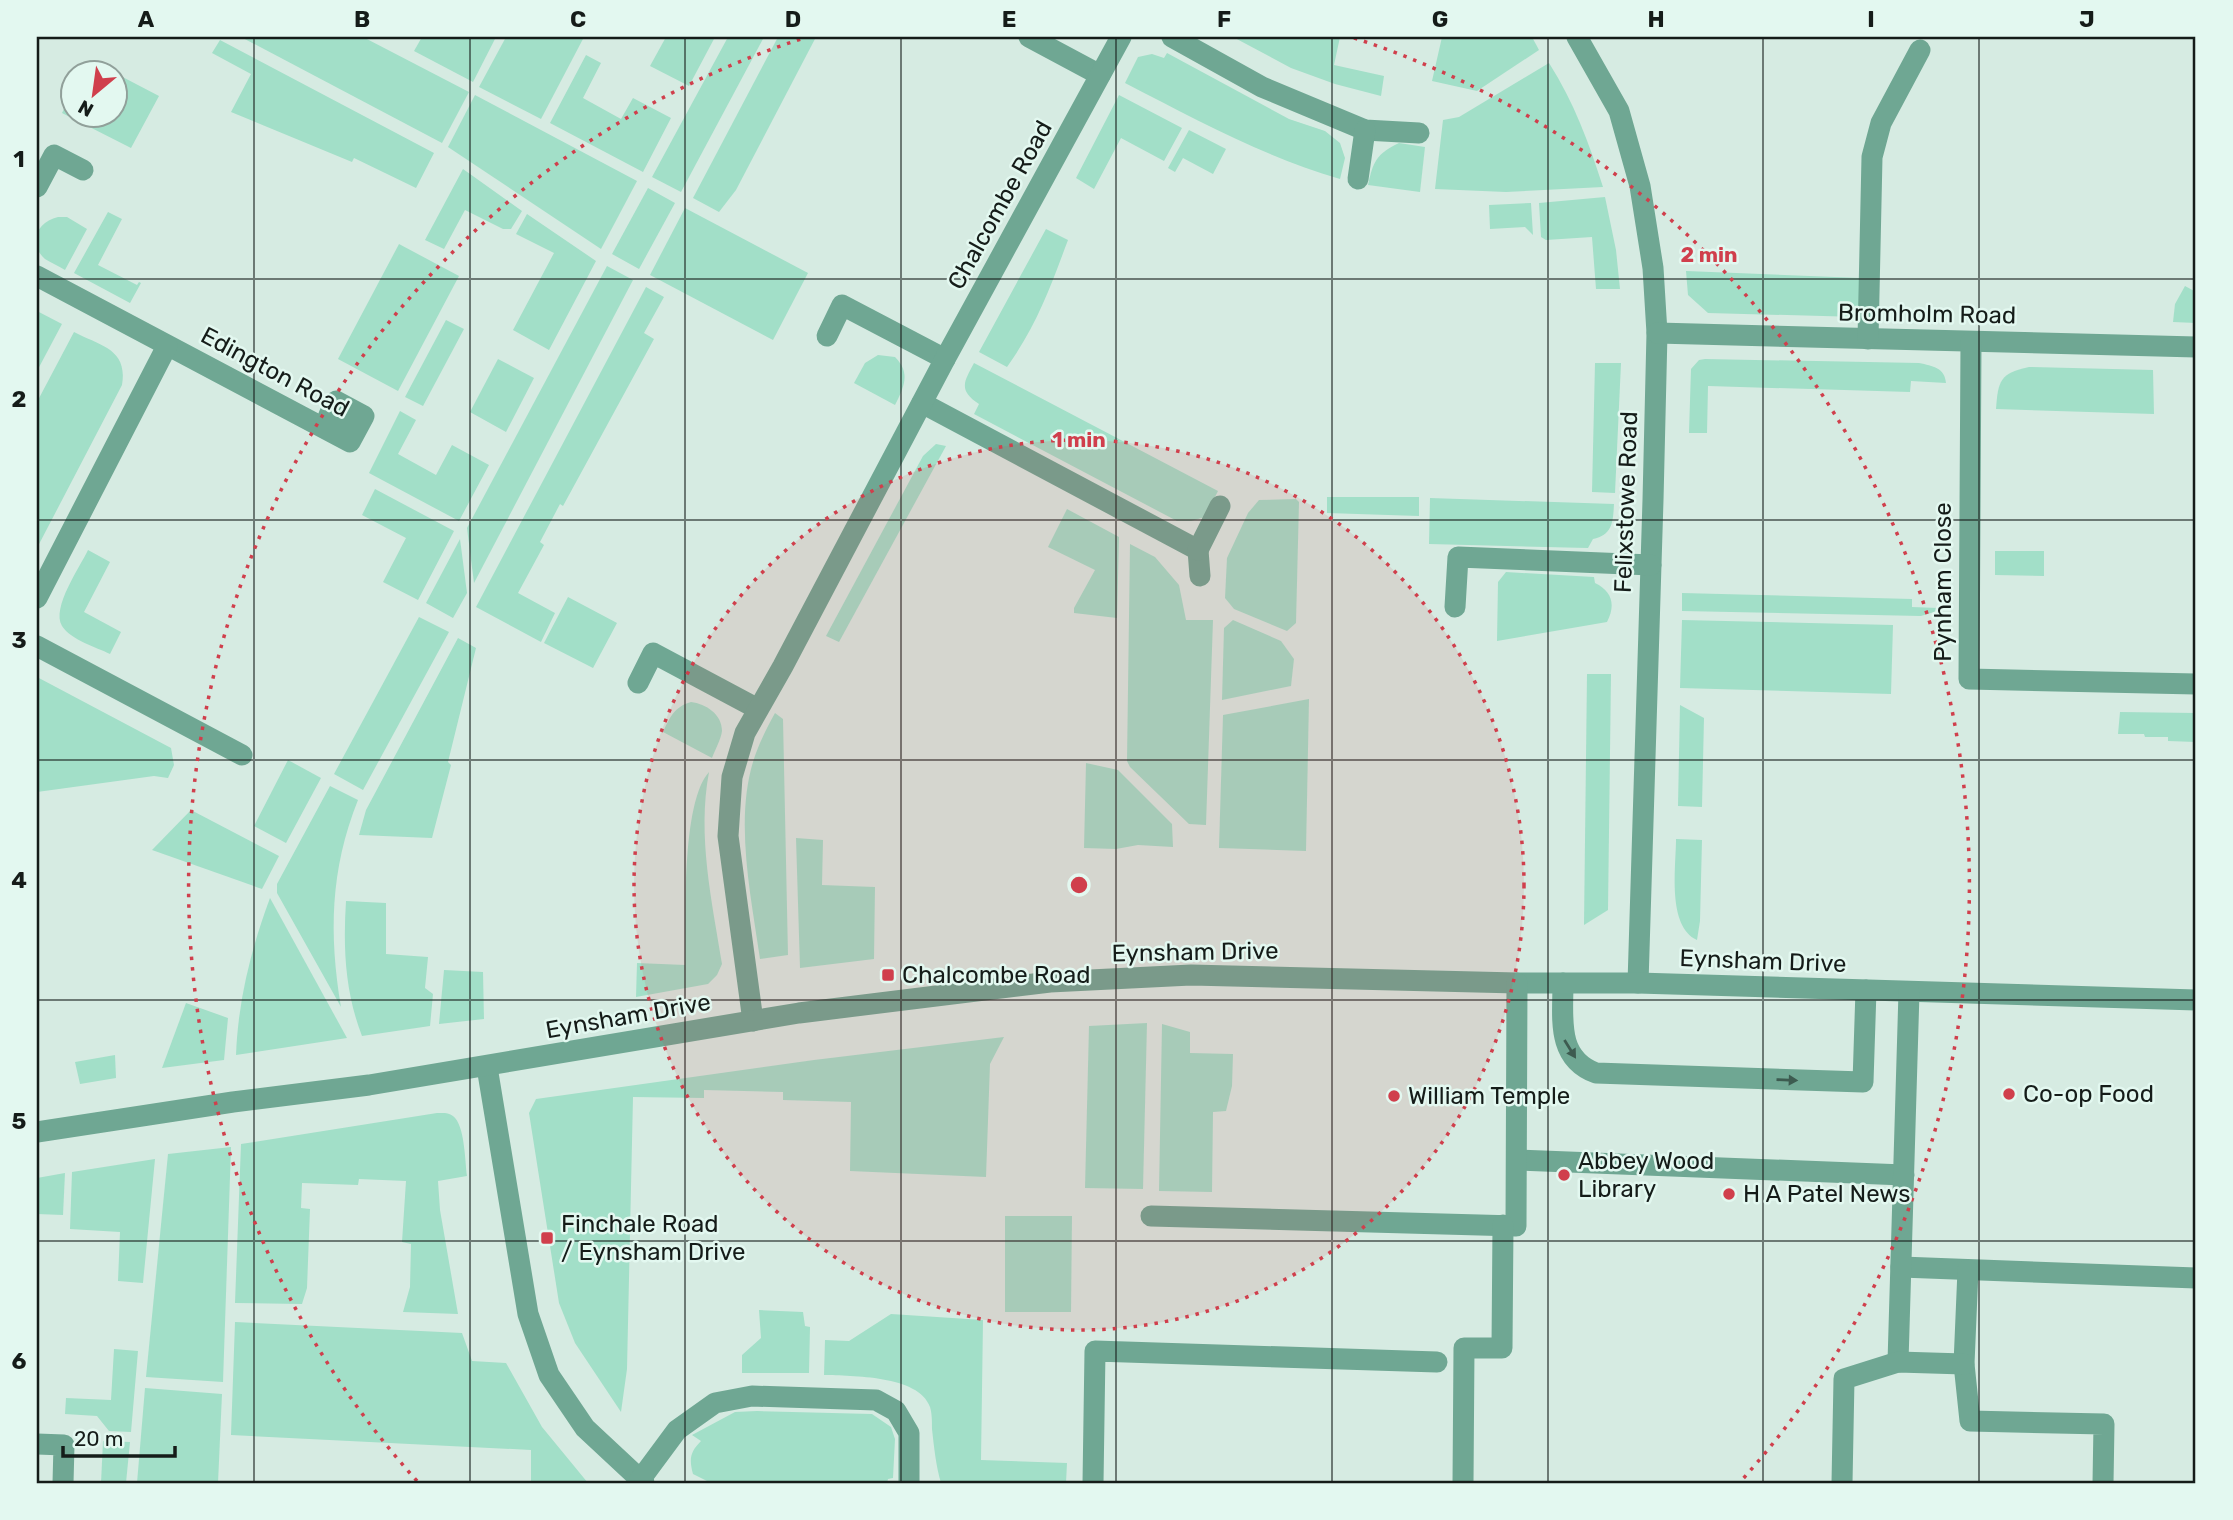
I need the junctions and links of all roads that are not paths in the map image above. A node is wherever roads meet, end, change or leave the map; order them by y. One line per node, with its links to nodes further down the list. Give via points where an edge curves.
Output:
1 (1029, 37): 6 (street)
2 (1121, 37): 6 (street, Chalcombe Road)
3 (1172, 37): 7 (street, via 1262,87)
4 (1577, 37): 13 (street, Felixstowe Road, via 1619,111 1631,148 1653,268)
5 (1920, 50): 15 (street, via 1881,123 1872,157)
6 (1100, 75): 19 (street, Chalcombe Road)
7 (1365, 130): 8 (street); 10 (street)
8 (1419, 133)
9 (83, 170): 11 (street, via 54,155)
10 (1358, 179)
11 (37, 187)
12 (37, 276): 17 (street, Edington Road)
13 (1657, 333): 15 (street, Bromholm Road); 24 (street, Felixstowe Road)
14 (827, 336): 19 (street, via 842,305)
15 (1868, 339): 16 (street, Bromholm Road)
16 (1971, 342): 18 (street, Bromholm Road); 30 (street, Pynham Close, via 1969,679)
17 (167, 346): 21 (street, Edington Road, via 350,442 364,416 336,401 329,415); 26 (street, Edington Road)
18 (2196, 347)
19 (945, 359): 20 (street, Chalcombe Road)
20 (922, 403): 23 (street); 31 (street, Chalcombe Road)
21 (343, 422)
22 (1220, 506): 23 (street)
23 (1198, 550): 25 (street)
24 (1651, 565): 27 (street, via 1458,557); 35 (street, Felixstowe Road)
25 (1200, 576)
26 (37, 598)
27 (1455, 607)
28 (37, 646): 32 (street)
29 (638, 683): 31 (street, via 653,653)
30 (2196, 684)
31 (758, 709): 39 (street, Chalcombe Road, via 745,733 732,777 728,836)
32 (242, 755)
33 (1517, 983): 34 (street, Eynsham Drive); 39 (street, Eynsham Drive, via 1191,975 1072,980); 42 (street)
34 (1563, 983): 35 (street, Eynsham Drive); 36 (street, one-way to 36, via 1563,1039 1573,1057 1596,1073 1863,1082)
35 (1638, 983): 36 (street, Eynsham Drive)
36 (1866, 990): 37 (street, Eynsham Drive)
37 (1909, 992): 38 (street, Eynsham Drive); 43 (street)
38 (2196, 1000)
39 (753, 1021): 40 (street, Eynsham Drive)
40 (487, 1066): 41 (street, Eynsham Drive); 53 (street, via 528,1314 549,1375 585,1428)
41 (37, 1132)
42 (1517, 1160): 43 (street); 45 (street, via 1516,1226)
43 (1903, 1175): 46 (street)
44 (1152, 1216): 45 (street)
45 (1503, 1226): 57 (street, via 1502,1348 1464,1348)
46 (1901, 1267): 47 (street); 50 (street)
47 (1975, 1270): 48 (street); 51 (street)
48 (2196, 1278)
49 (1437, 1362): 56 (street, via 1095,1351)
50 (1898, 1362): 51 (street); 58 (street, via 1844,1379)
51 (1964, 1364): 59 (street, via 1970,1421 2104,1424)
52 (37, 1444): 54 (street, via 64,1445)
53 (642, 1482): 55 (street, via 677,1430 715,1403 752,1396 876,1400 896,1411 909,1433)
54 (63, 1483)
55 (909, 1483)
56 (1093, 1483)
57 (1463, 1483)
58 (1842, 1483)
59 (2102, 1483)

